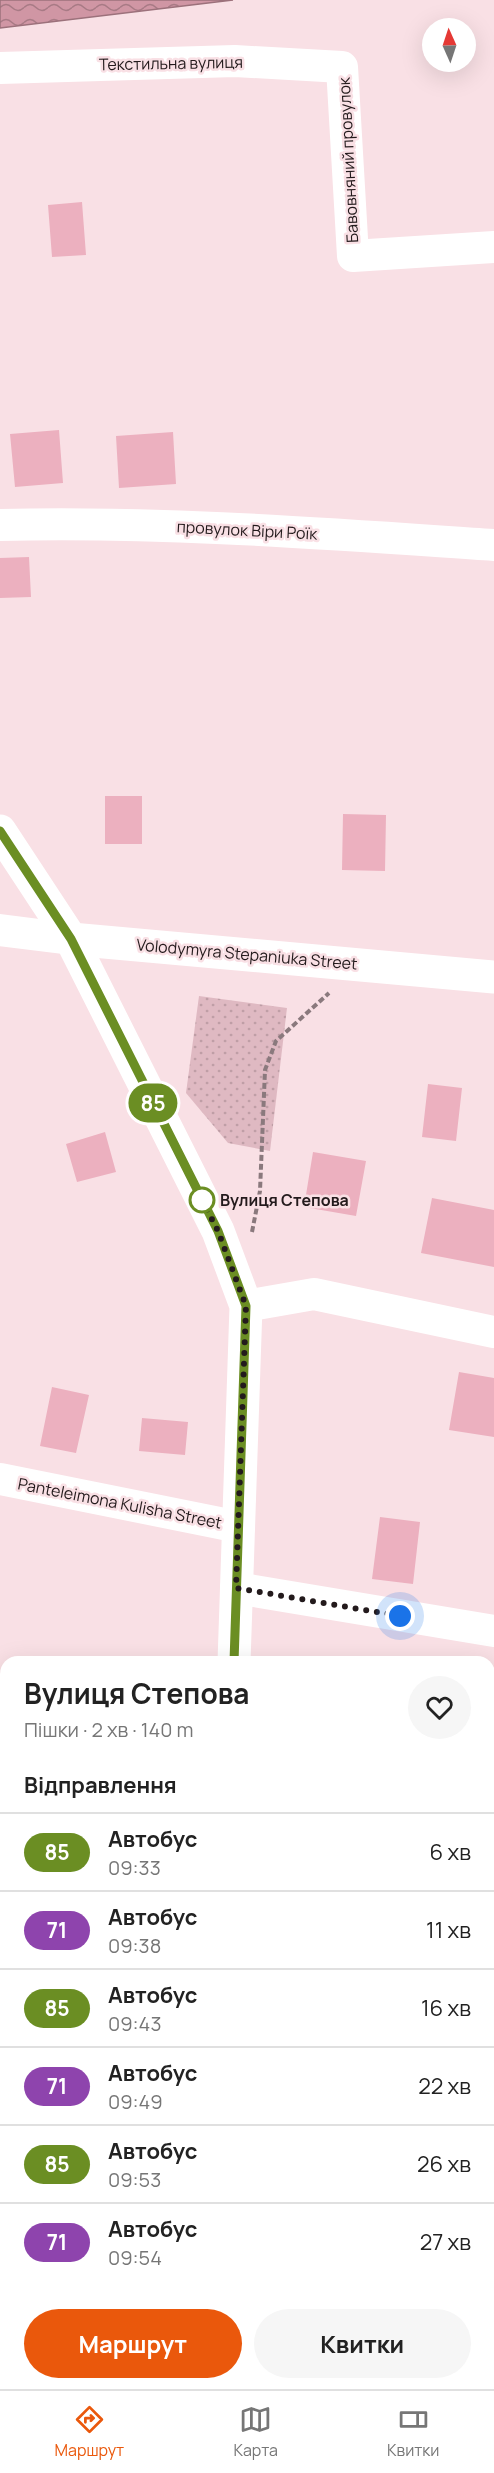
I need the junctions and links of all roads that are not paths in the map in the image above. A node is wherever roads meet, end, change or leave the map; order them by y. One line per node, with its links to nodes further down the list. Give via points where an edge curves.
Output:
1 (342, 67): 2 (street, Текстильна вулиця, via 235,61); 3 (street, Бавовняний провулок, via 353,256)
2 (0, 68)
3 (494, 247)
4 (0, 525): 5 (street, провулок Віри Роїк, via 248,529)
5 (494, 545)
6 (0, 831): 8 (street)
7 (0, 930): 8 (street, Volodymyra Stepaniuka Street)
8 (71, 939): 9 (street, Volodymyra Stepaniuka Street); 10 (street, via 218,1231)
9 (494, 977)
10 (246, 1306): 11 (street, via 314,1294); 13 (street)
11 (494, 1332)
12 (0, 1479): 13 (street, Panteleimona Kulisha Street)
13 (239, 1527): 14 (street)
14 (236, 1588): 15 (street); 16 (street)
15 (494, 1631)
16 (234, 1656)

